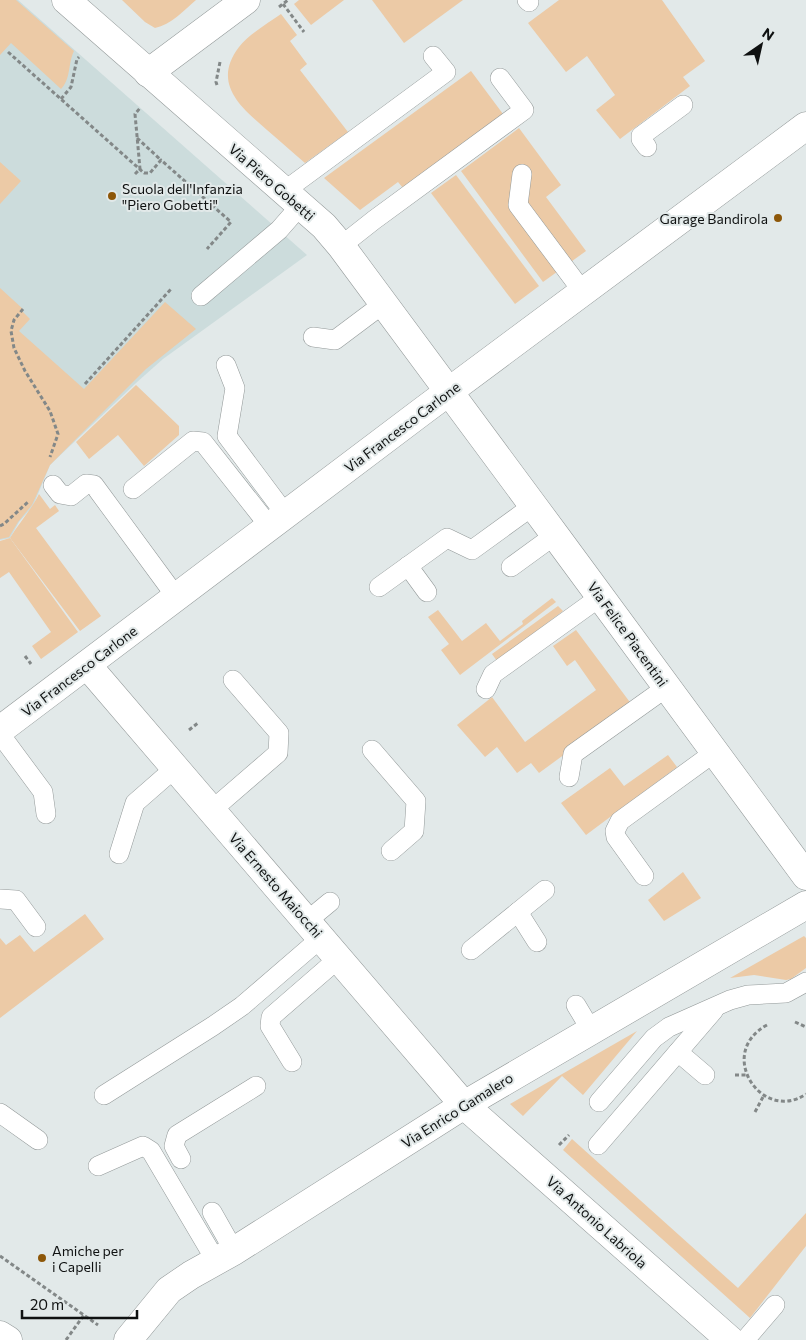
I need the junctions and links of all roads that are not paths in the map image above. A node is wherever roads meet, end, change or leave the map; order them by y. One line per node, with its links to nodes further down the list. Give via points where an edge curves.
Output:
1 (66, 0): 4 (street, Via Piero Gobetti)
2 (246, 0): 4 (street)
3 (433, 56): 10 (lane, via 446,72)
4 (148, 73): 10 (street, Via Piero Gobetti)
5 (500, 78): 11 (lane, via 524,110)
6 (683, 105): 8 (lane, via 641,136)
7 (806, 126): 12 (street, Via Francesco Carlone, via 688,203)
8 (647, 147)
9 (522, 174): 12 (lane, via 518,205)
10 (291, 199): 11 (street, Via Piero Gobetti, via 324,226); 13 (lane, via 279,230)
11 (341, 246): 14 (street, Via Piero Gobetti)
12 (583, 292): 17 (street, Via Francesco Carlone)
13 (201, 296)
14 (383, 304): 15 (lane, via 335,340); 17 (street, Via Piero Gobetti)
15 (313, 337)
16 (226, 365): 21 (lane, via 235,388 227,436)
17 (449, 391): 20 (street, Via Felice Piacentini); 21 (street, Via Francesco Carlone)
18 (53, 485): 28 (lane, via 60,494 71,496 86,484 94,485)
19 (133, 489): 21 (lane, via 192,441 203,442)
20 (534, 505): 22 (street, Via Felice Piacentini); 23 (lane, via 472,550 447,538)
21 (278, 521): 28 (street, Via Francesco Carlone)
22 (556, 535): 24 (lane); 27 (street, Via Felice Piacentini)
23 (408, 566): 25 (lane); 26 (lane)
24 (511, 567)
25 (379, 587)
26 (427, 592)
27 (600, 596): 31 (street, Via Felice Piacentini); 32 (lane, via 493,674)
28 (177, 598): 29 (street, Via Francesco Carlone)
29 (87, 665): 33 (street, Via Francesco Carlone); 36 (street, Via Ernesto Maiocchi)
30 (233, 680): 38 (lane, via 279,733 278,753)
31 (667, 687): 35 (street, Via Felice Piacentini); 37 (lane, via 573,754)
32 (486, 690)
33 (0, 730): 39 (lane, via 43,792)
34 (372, 750): 40 (lane, via 416,801 414,831)
35 (714, 752): 42 (lane, via 620,821 616,837); 43 (street, Via Felice Piacentini)
36 (175, 768): 38 (street, Via Ernesto Maiocchi); 41 (lane, via 135,803)
37 (569, 777)
38 (212, 810): 50 (street, Via Ernesto Maiocchi)
39 (46, 814)
40 (391, 850)
41 (119, 854)
42 (644, 876)
43 (806, 876)
44 (545, 890): 48 (lane)
45 (0, 899): 49 (lane, via 16,900)
46 (330, 902): 50 (lane)
47 (806, 905): 57 (street, Via Enrico Gamalero)
48 (518, 912): 51 (lane); 52 (lane)
49 (36, 927)
50 (314, 930): 53 (street, Via Ernesto Maiocchi); 62 (lane, via 234,1011)
51 (537, 942)
52 (471, 950)
53 (339, 958): 59 (lane, via 271,1017 270,1026); 64 (street, Via Ernesto Maiocchi)
54 (806, 982): 56 (lane, via 786,993 748,995)
55 (576, 1005): 57 (lane)
56 (718, 1006): 58 (lane); 63 (lane, via 669,1027 654,1038)
57 (591, 1030): 64 (street, Via Enrico Gamalero)
58 (678, 1052): 60 (lane); 67 (lane)
59 (292, 1062)
60 (705, 1075)
61 (256, 1086): 68 (lane, via 177,1135 174,1146)
62 (104, 1095)
63 (599, 1102)
64 (464, 1105): 71 (street, Via Enrico Gamalero); 76 (street, Via Antonio Labriola)
65 (0, 1113): 66 (lane)
66 (38, 1140)
67 (598, 1145)
68 (181, 1160)
69 (98, 1166): 71 (lane, via 143,1146 151,1151)
70 (212, 1212): 71 (lane)
71 (225, 1256): 74 (street, Via Enrico Gamalero, via 169,1290)
72 (775, 1305): 77 (lane)
73 (0, 1335): 75 (street)
74 (117, 1335)
75 (8, 1340)
76 (730, 1340)
77 (745, 1340)

